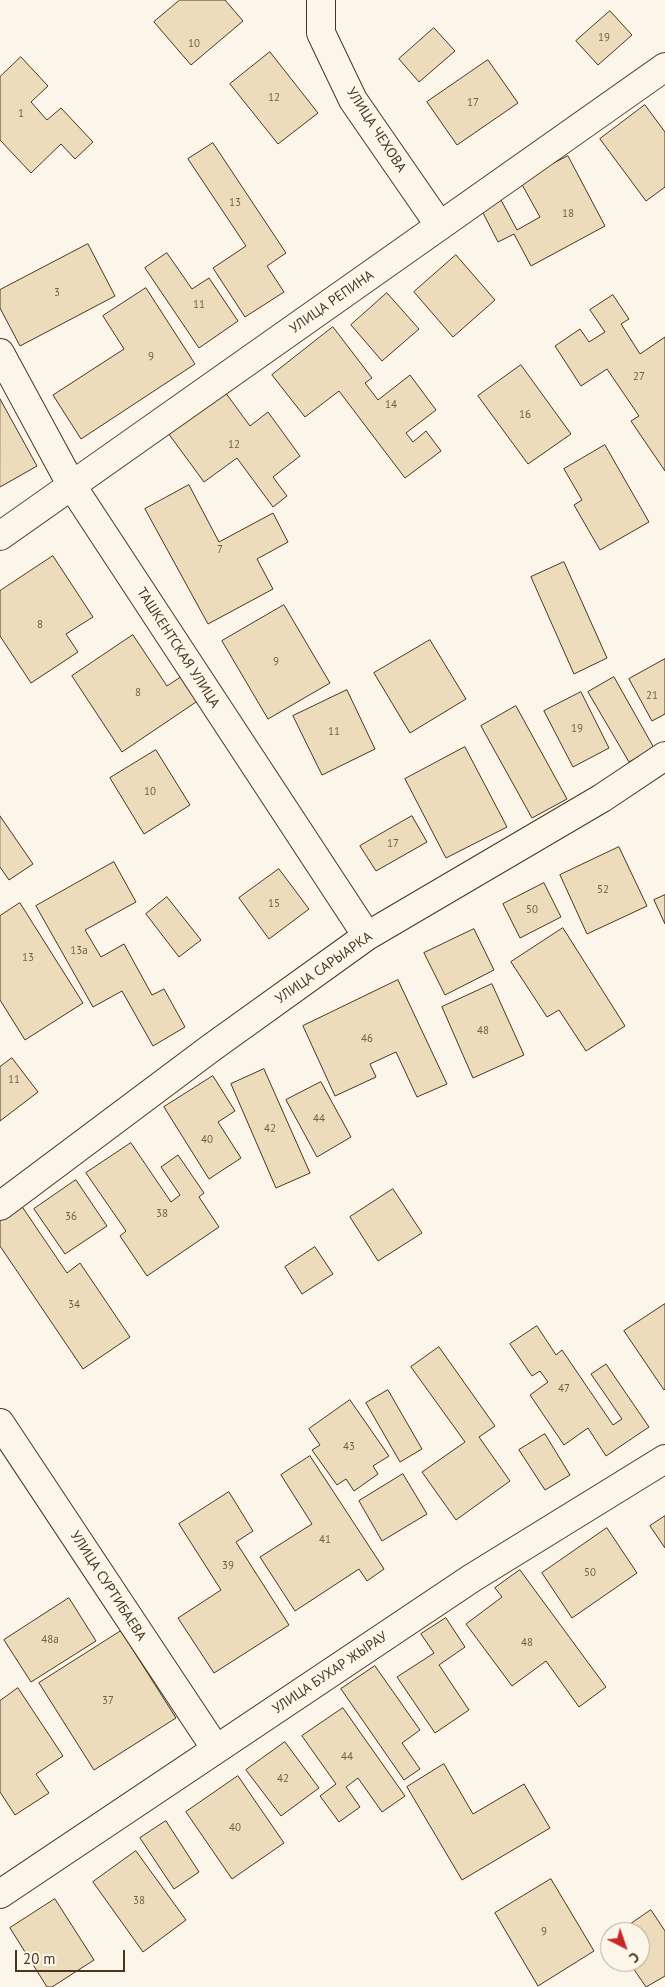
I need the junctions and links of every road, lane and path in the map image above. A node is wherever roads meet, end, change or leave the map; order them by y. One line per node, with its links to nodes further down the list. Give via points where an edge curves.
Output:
1 (321, 0): 3 (street, УЛИЦА ЧЕХОВА, via 321,33 353,100)
2 (665, 68): 3 (street, УЛИЦА РЕПИНА)
3 (440, 226): 5 (street, УЛИЦА РЕПИНА)
4 (0, 353): 5 (street, ТАШКЕНТСКАЯ УЛИЦА)
5 (72, 486): 6 (street, УЛИЦА РЕПИНА); 8 (street, ТАШКЕНТСКАЯ УЛИЦА)
6 (0, 536)
7 (665, 756): 8 (street, УЛИЦА САРЫАРКА, via 602,798)
8 (366, 936): 9 (street, УЛИЦА САРЫАРКА)
9 (0, 1206)
10 (0, 1423): 12 (street, УЛИЦА СУРТИБАЕВА)
11 (665, 1459): 12 (street, УЛИЦА БУХАР ЖЫРАУ, via 472,1578)
12 (216, 1749): 13 (street, УЛИЦА БУХАР ЖЫРАУ)
13 (0, 1894)

